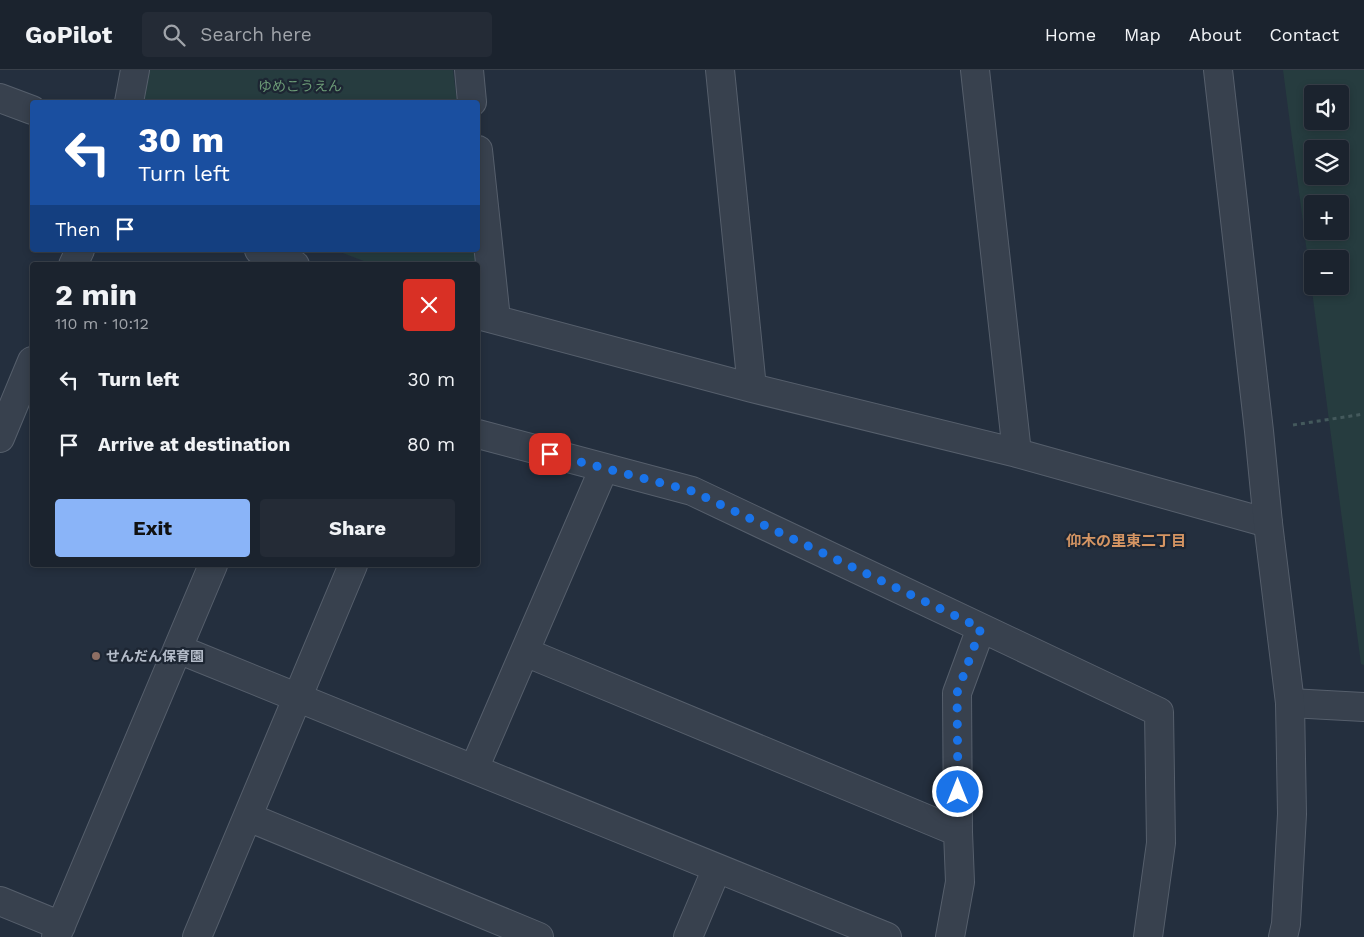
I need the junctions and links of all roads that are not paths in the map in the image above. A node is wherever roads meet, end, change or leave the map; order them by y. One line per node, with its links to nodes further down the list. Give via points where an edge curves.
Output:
1 (135, 70): 7 (street)
2 (469, 70): 8 (street)
3 (720, 70): 15 (street)
4 (974, 70): 18 (street)
5 (1218, 70): 20 (street)
6 (0, 98): 9 (street)
7 (129, 100)
8 (472, 100)
9 (30, 109)
10 (480, 187): 13 (street)
11 (264, 252): 12 (street)
12 (289, 262)
13 (487, 317): 15 (street)
14 (30, 366): 17 (street)
15 (752, 388): 18 (street)
16 (480, 435): 19 (street)
17 (0, 438)
18 (1017, 453): 20 (street)
19 (604, 468): 23 (street, via 692,491); 25 (street)
20 (1268, 524): 27 (street)
21 (212, 567): 24 (street)
22 (352, 567): 26 (street)
23 (981, 628): 31 (street, via 957,693); 40 (street, via 1159,712 1161,843)
24 (178, 649): 26 (street); 34 (street)
25 (525, 652): 29 (street); 31 (street)
26 (297, 698): 29 (street); 30 (street)
27 (1290, 703): 28 (street); 41 (street, via 1292,814)
28 (1364, 707)
29 (474, 770): 32 (street)
30 (248, 816): 35 (street); 36 (street)
31 (958, 832): 39 (street, via 960,882)
32 (717, 868): 37 (street); 38 (street)
33 (0, 901): 34 (street)
34 (58, 932)
35 (197, 937)
36 (540, 937)
37 (688, 937)
38 (887, 937)
39 (950, 937)
40 (1148, 937)
41 (1283, 937)

